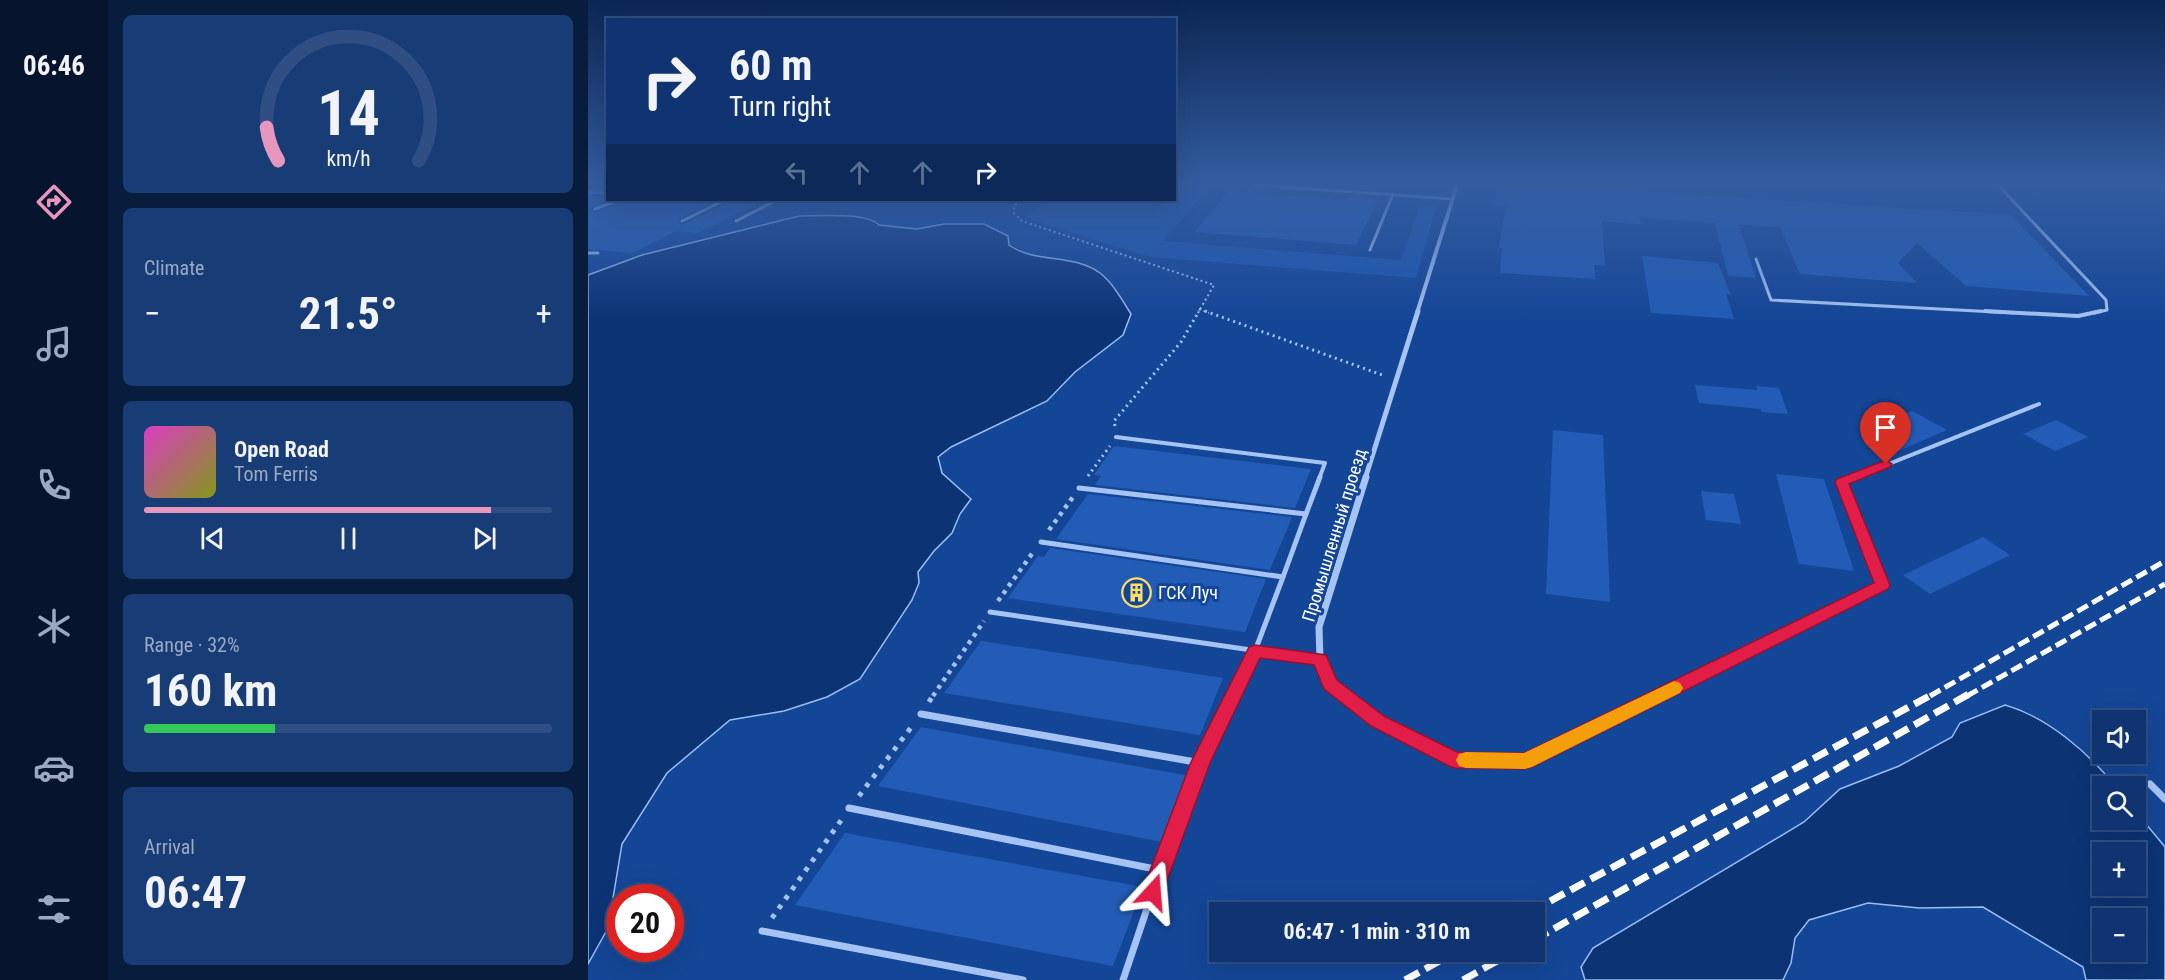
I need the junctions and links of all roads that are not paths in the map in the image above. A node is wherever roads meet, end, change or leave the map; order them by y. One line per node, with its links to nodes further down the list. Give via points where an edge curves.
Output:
1 (1378, 231): 4 (lane)
2 (1443, 231): 17 (street, Промышленный проезд, via 1319,627)
3 (2041, 231): 7 (lane, via 2106,300 2107,310 2078,316 1771,300)
4 (1370, 250)
5 (588, 253): 6 (lane)
6 (598, 254)
7 (1756, 259)
8 (2039, 404): 14 (lane, Промышленный проезд, via 1842,482)
9 (1116, 437): 11 (lane, via 1326,463)
10 (1079, 488): 11 (lane)
11 (1306, 514): 13 (lane)
12 (1041, 542): 13 (lane)
13 (1283, 577): 16 (lane)
14 (1883, 585): 17 (street, Промышленный проезд, via 1525,761 1455,760 1377,721 1330,684)
15 (990, 612): 16 (lane)
16 (1255, 651): 17 (lane); 19 (lane)
17 (1320, 660)
18 (921, 714): 19 (lane)
19 (1201, 762): 23 (lane)
20 (2150, 784): 21 (lane)
21 (2165, 799)
22 (849, 808): 23 (lane)
23 (1160, 870): 26 (lane)
24 (762, 931): 25 (lane)
25 (1023, 980)
26 (1123, 980)

